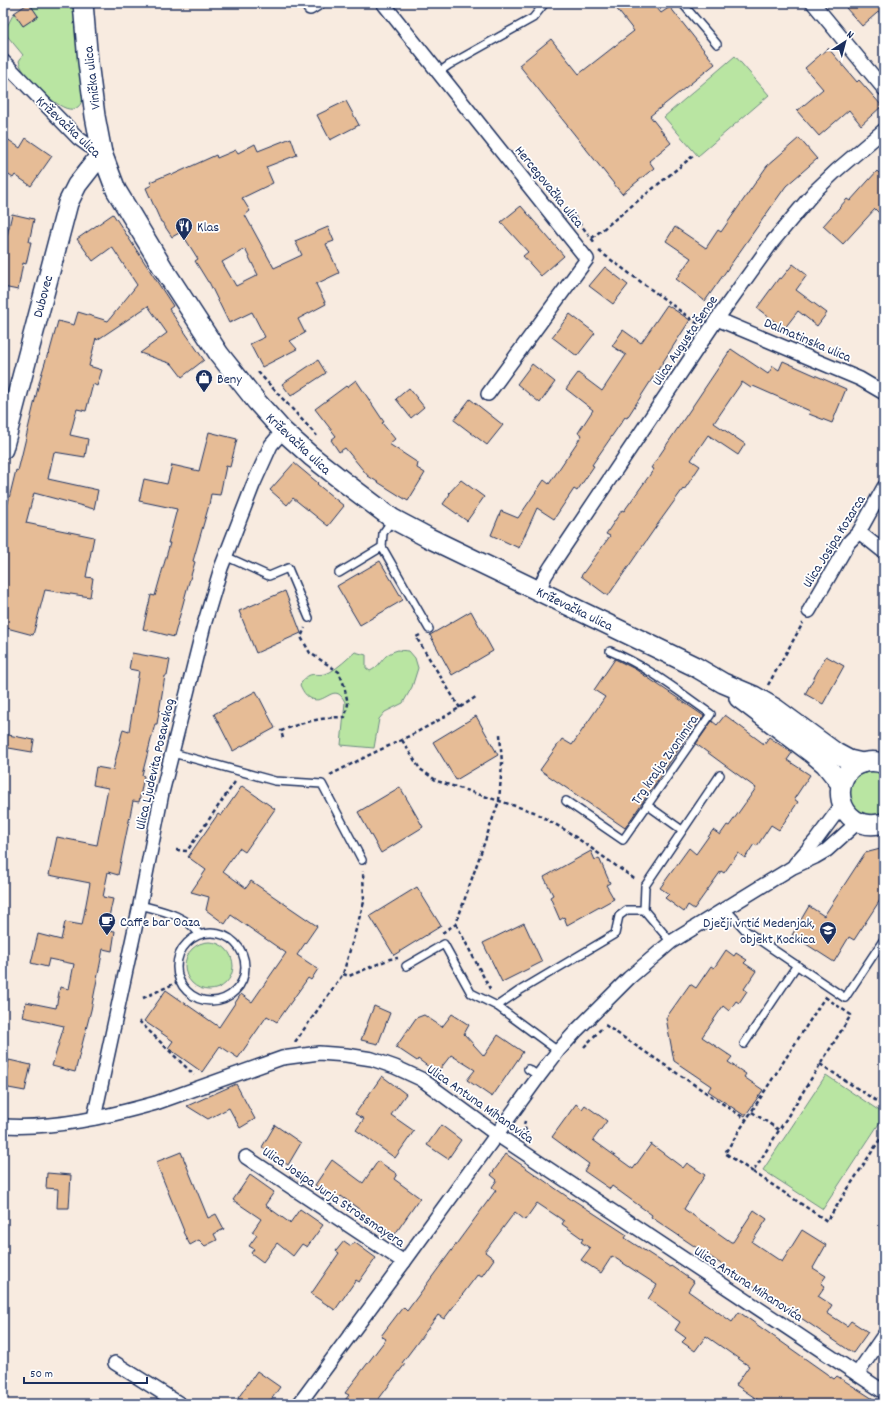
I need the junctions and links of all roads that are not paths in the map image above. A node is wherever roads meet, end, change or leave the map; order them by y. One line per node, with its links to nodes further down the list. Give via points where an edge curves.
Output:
1 (83, 3): 11 (main road, Vinička ulica, via 88,62)
2 (383, 3): 8 (street, Hercegovačka ulica)
3 (545, 3): 8 (lane, via 533,18)
4 (682, 3): 6 (lane)
5 (812, 3): 9 (street)
6 (717, 44)
7 (3, 61): 11 (street, Križevačka ulica, via 78,138)
8 (439, 72): 14 (street, Hercegovačka ulica, via 587,259)
9 (884, 89)
10 (884, 130): 12 (street, Ulica Augusta Šenoe, via 816,191 773,241)
11 (102, 153): 15 (main road, Križevačka ulica, via 116,190 158,261 219,354); 16 (main road, Dubovec, via 76,185 68,203)
12 (717, 319): 13 (street, Dalmatinska ulica, via 860,379); 24 (street, Ulica Augusta Šenoe, via 545,576)
13 (884, 393)
14 (488, 394)
15 (283, 431): 18 (main road, Križevačka ulica); 22 (street, Ulica Ljudevita Posavskog, via 271,445)
16 (3, 450)
17 (884, 488): 19 (street, Ulica Josipa Kozarca)
18 (393, 519): 20 (lane, via 384,533); 24 (main road, Križevačka ulica)
19 (859, 532): 21 (street); 25 (street, Ulica Josipa Kozarca, via 849,542)
20 (382, 547): 23 (lane); 27 (lane)
21 (884, 552)
22 (225, 556): 26 (lane, via 269,576 288,568); 30 (street, Ulica Ljudevita Posavskog, via 204,624)
23 (339, 573)
24 (539, 591): 29 (main road, Križevačka ulica, via 694,666)
25 (809, 611)
26 (309, 618)
27 (429, 629)
28 (610, 651): 36 (lane, Trg kralja Zvonimira, via 656,675 711,714)
29 (723, 683): 31 (main road, Križevačka ulica, via 776,709 836,753); 34 (main road, Križevačka ulica, via 744,703 824,764)
30 (173, 753): 41 (lane, via 275,781 322,784); 43 (street, Ulica Ljudevita Posavskog, via 162,793)
31 (862, 763): 32 (main road, Križevačka ulica, via 871,761); 34 (main road, via 847,773)
32 (884, 764)
33 (720, 775): 40 (lane)
34 (842, 784): 37 (main road)
35 (566, 801): 36 (lane, Trg kralja Zvonimira, via 623,840)
36 (647, 805): 40 (lane)
37 (842, 805): 38 (main road, via 851,818); 42 (street, Ulica Josipa Jurja Strossmayera)
38 (858, 822): 39 (main road, via 866,825); 42 (street, Ulica Josipa Jurja Strossmayera, via 826,850)
39 (884, 823)
40 (682, 830): 45 (lane, via 645,886)
41 (362, 860)
42 (793, 867): 44 (street, Ulica Josipa Jurja Strossmayera)
43 (140, 905): 46 (lane, via 173,914 193,925); 54 (street, Ulica Ljudevita Posavskog)
44 (725, 908): 48 (street, Ulica Josipa Jurja Strossmayera); 49 (lane, via 746,930)
45 (644, 910): 48 (lane); 51 (lane, via 627,910 619,916 615,934)
46 (199, 934): 46 (lane, via 216,932 226,935 240,949 245,971 242,982 235,992 225,998 214,1001 192,996 183,988 178,977 177,957 181,948 188,940)
47 (884, 939): 49 (lane, via 845,998)
48 (671, 942): 53 (street, Ulica Josipa Jurja Strossmayera, via 602,1003)
49 (796, 965): 52 (lane)
50 (406, 966): 51 (lane, via 444,944 471,993)
51 (497, 1006): 53 (lane)
52 (744, 1044)
53 (558, 1051): 56 (street, Ulica Josipa Jurja Strossmayera, via 534,1073)
54 (94, 1118): 55 (street, Ulica Antuna Mihanovića, via 55,1125); 56 (street, Ulica Antuna Mihanovića, via 156,1103 282,1058 318,1053 346,1054 372,1059 421,1079)
55 (3, 1126)
56 (496, 1134): 58 (street, Ulica Josipa Jurja Strossmayera); 61 (street, Ulica Antuna Mihanovića)
57 (246, 1157): 58 (street, Ulica Josipa Jurja Strossmayera)
58 (404, 1262): 64 (street, Ulica Josipa Jurja Strossmayera)
59 (884, 1335): 61 (street)
60 (115, 1363): 63 (street)
61 (857, 1374): 62 (street, Ulica Antuna Mihanovića)
62 (884, 1392)
63 (180, 1404)
64 (299, 1404)

